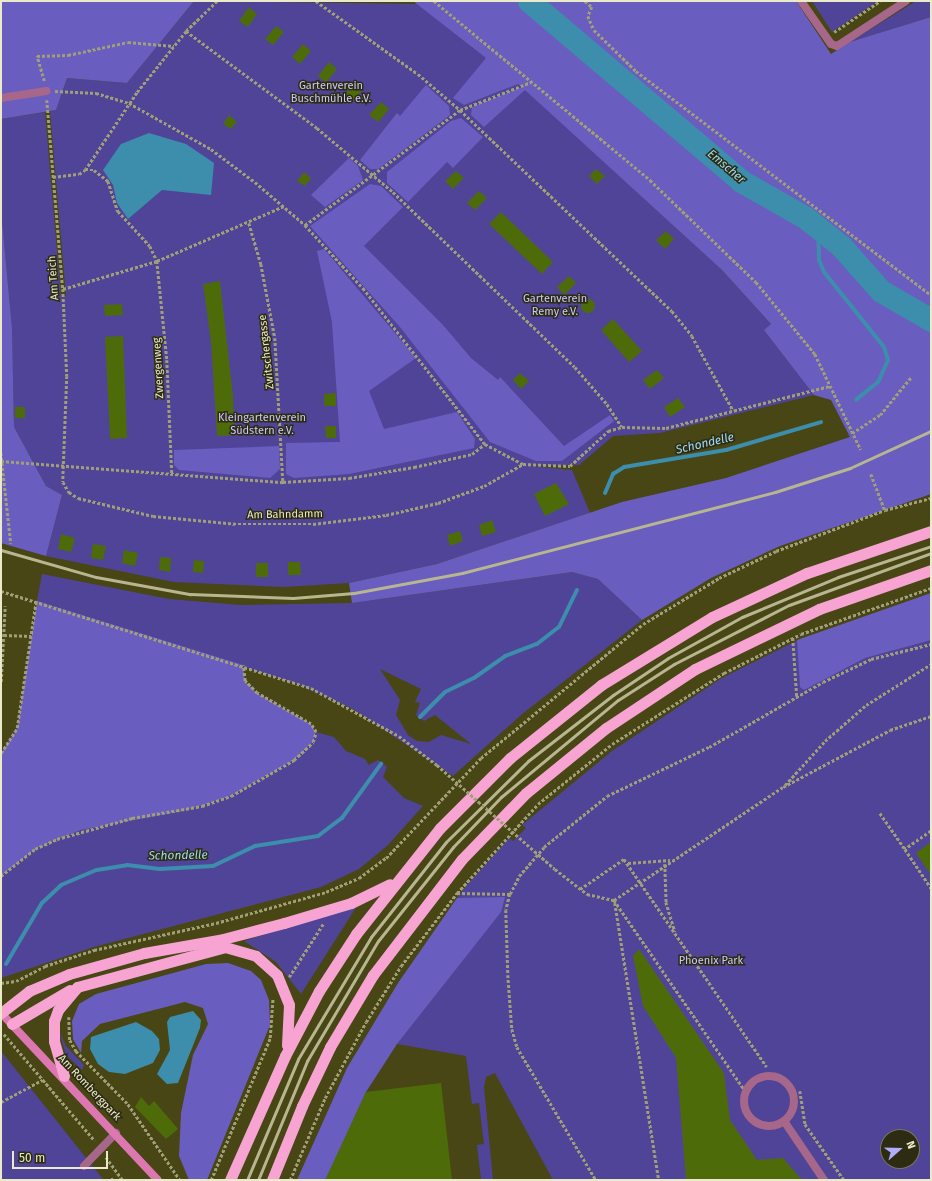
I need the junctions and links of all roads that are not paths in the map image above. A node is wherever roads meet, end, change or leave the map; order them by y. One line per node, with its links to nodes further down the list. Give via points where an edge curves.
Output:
1 (801, 1): 2 (street, via 831,44 837,46)
2 (906, 1)
3 (46, 91): 4 (street)
4 (1, 98)
5 (931, 531): 7 (highway, via 842,560 742,602 665,644 601,685 510,758 446,822)
6 (931, 570): 18 (highway, via 819,609 695,669 606,728 526,793 462,859 373,975 330,1047 302,1106)
7 (394, 882): 9 (highway, via 329,910 223,939 144,953 69,974 29,991); 11 (highway, via 319,991)
8 (77, 987): 10 (highway); 11 (highway, via 225,947 256,956 283,985 290,1015); 12 (highway, via 58,1010 54,1021 54,1041)
9 (1, 1013): 10 (main road, Am Rombergpark)
10 (12, 1024): 12 (main road, Am Rombergpark)
11 (285, 1056): 17 (highway)
12 (64, 1076): 14 (main road, Am Rombergpark)
13 (784, 1121): 13 (street, via 794,1102 786,1082 767,1076 754,1081 746,1092 745,1106 757,1122 770,1126); 19 (street)
14 (116, 1133): 15 (street); 16 (main road, Am Rombergpark)
15 (84, 1166)
16 (158, 1180)
17 (230, 1180)
18 (272, 1180)
19 (824, 1180)

